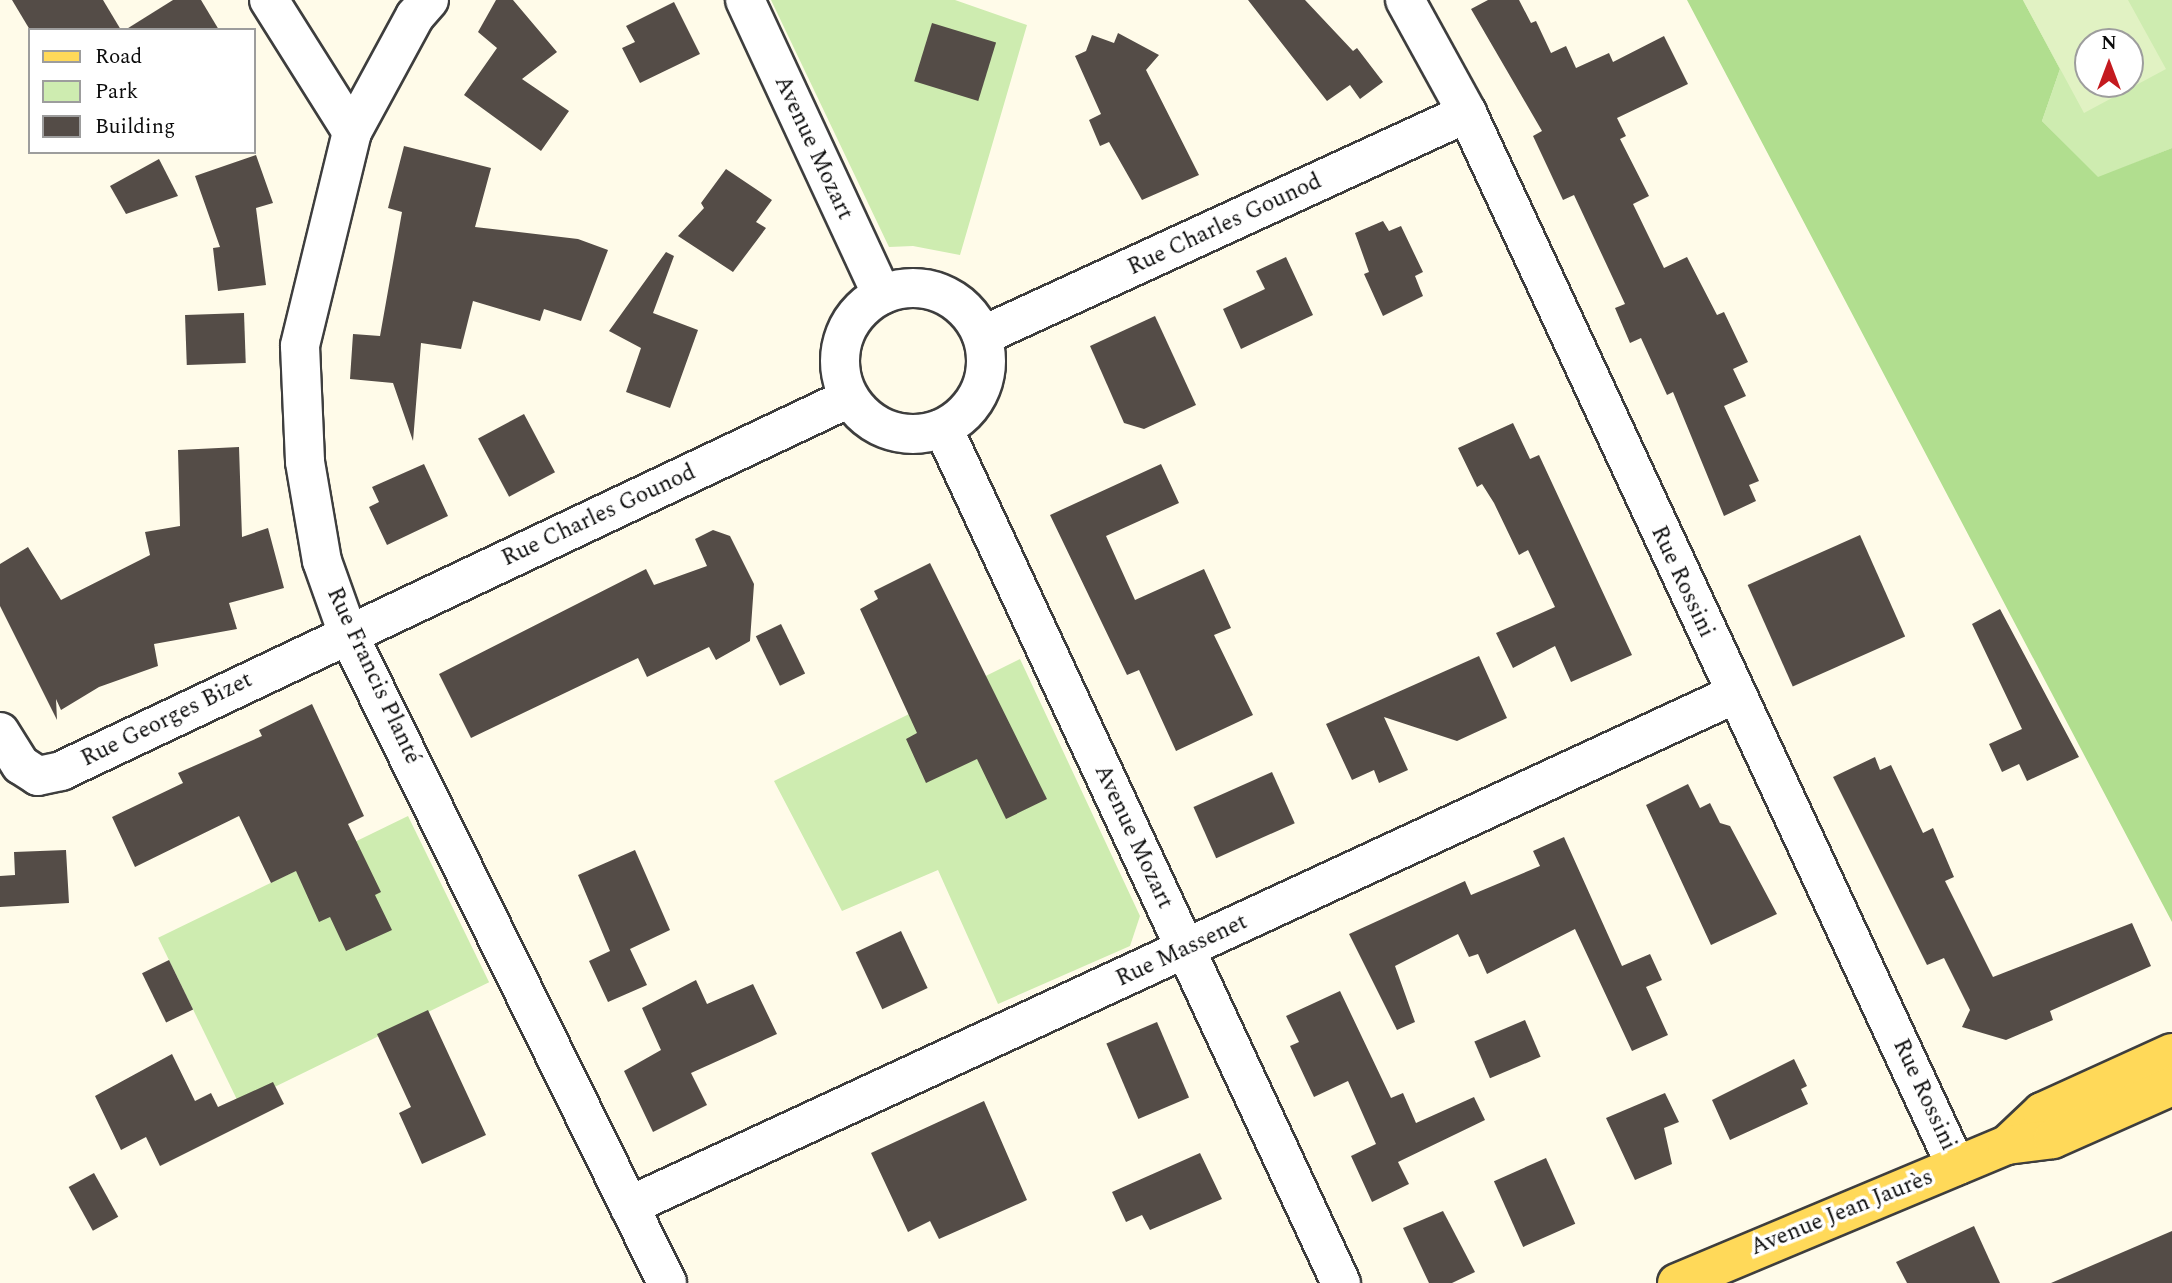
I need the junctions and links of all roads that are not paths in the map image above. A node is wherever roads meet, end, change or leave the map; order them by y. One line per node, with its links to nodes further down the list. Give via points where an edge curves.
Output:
1 (269, 0): 6 (street)
2 (429, 0): 6 (street, Rue Francis Planté)
3 (745, 0): 7 (street, Avenue Mozart)
4 (1405, 0): 5 (street, Rue Rossini)
5 (1467, 113): 8 (street, Rue Charles Gounod); 12 (street, Rue Rossini)
6 (352, 132): 11 (street, Rue Francis Planté, via 300,346 305,462 321,561)
7 (882, 295): 8 (street, via 929,289 970,315); 9 (street, via 847,328 840,363)
8 (982, 336): 10 (street, via 987,357 980,389 962,417)
9 (849, 398): 10 (street, via 880,427 922,434); 11 (street, Rue Charles Gounod)
10 (943, 428): 14 (street, Avenue Mozart)
11 (348, 634): 13 (street, Rue Georges Bizet, via 61,771 38,776 21,765); 19 (street, Rue Francis Planté)
12 (1733, 695): 14 (street, Rue Massenet); 18 (street, Rue Rossini)
13 (0, 732)
14 (1185, 950): 19 (street, Rue Massenet); 21 (street, Avenue Mozart)
15 (2172, 1053): 17 (main road, Avenue Jean Jaurès, via 2042,1112)
16 (2172, 1086): 17 (main road, Avenue Jean Jaurès, via 2053,1139)
17 (2007, 1145): 18 (main road, Avenue Jean Jaurès)
18 (1956, 1166): 22 (main road, Avenue Jean Jaurès)
19 (629, 1206): 20 (street, Rue Francis Planté)
20 (667, 1283)
21 (1341, 1283)
22 (1677, 1283)

